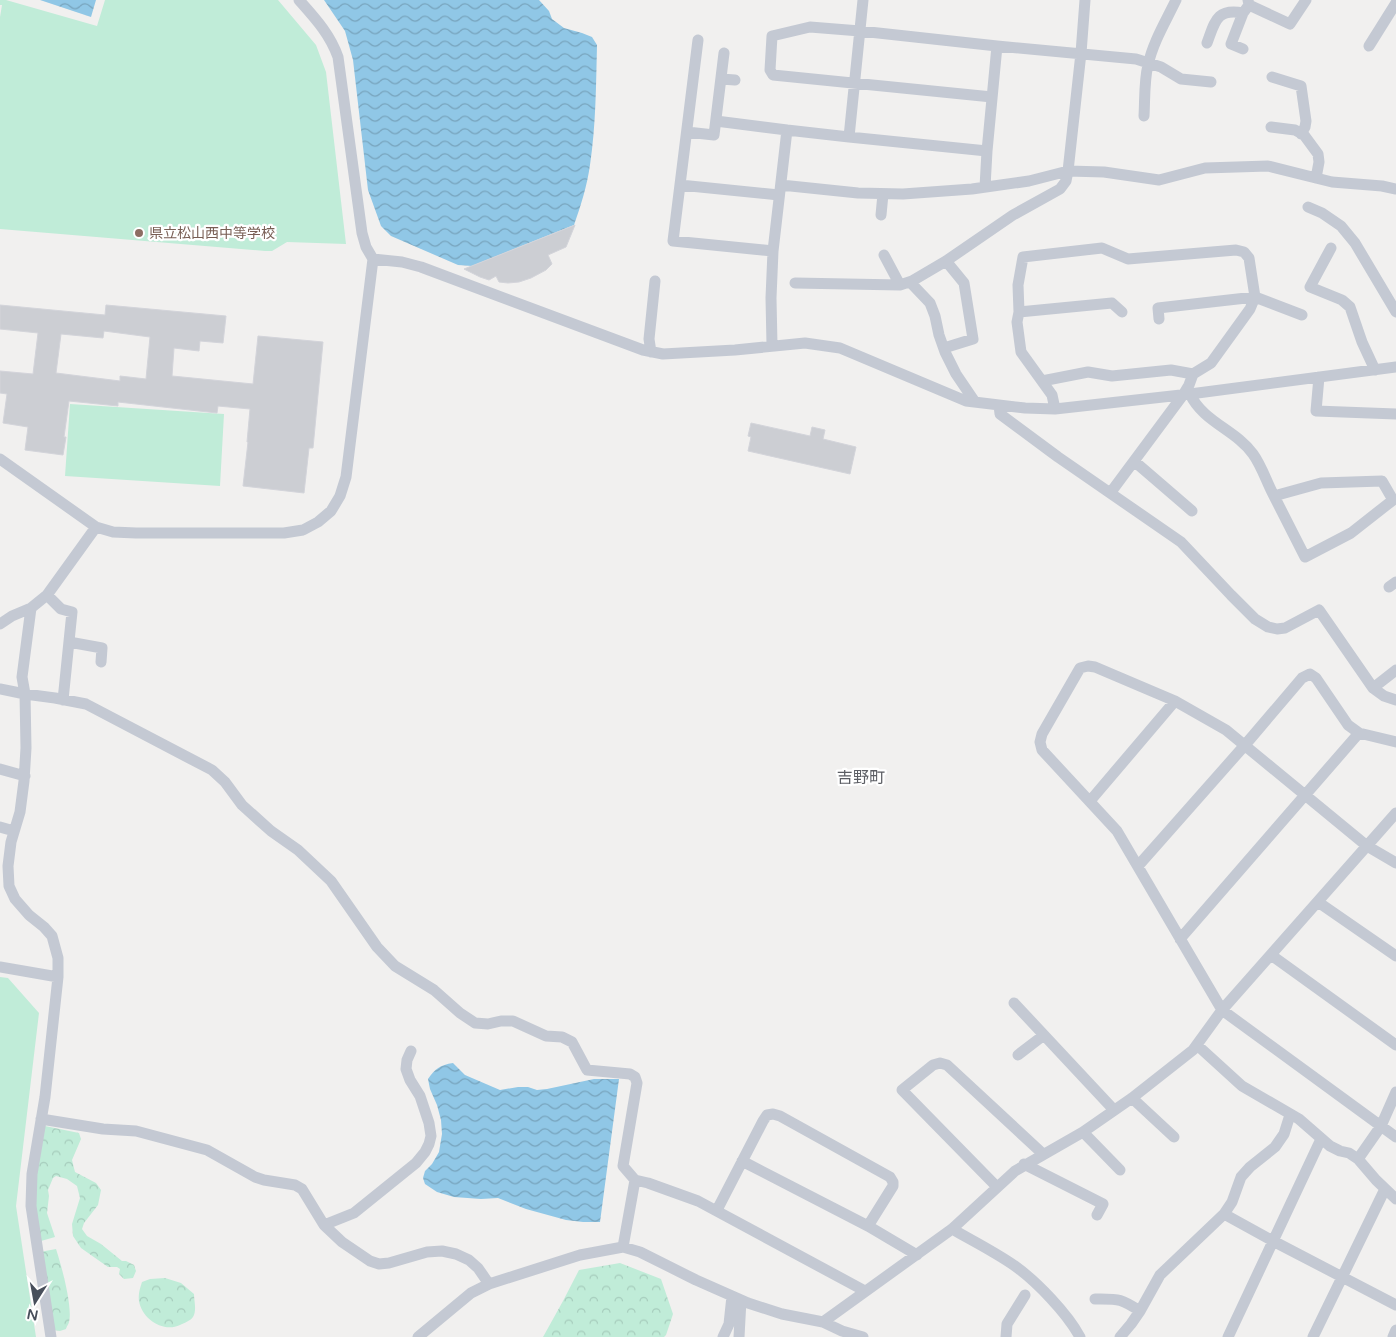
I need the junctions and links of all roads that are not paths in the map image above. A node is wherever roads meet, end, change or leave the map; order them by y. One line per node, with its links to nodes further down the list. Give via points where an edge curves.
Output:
1 (299, 0): 43 (street, via 326,32 338,57 362,233)
2 (863, 0): 8 (street)
3 (1085, 0): 15 (street)
4 (1176, 0): 16 (street)
5 (1306, 0): 7 (street, via 1290,24)
6 (1396, 3): 12 (street)
7 (1247, 6): 10 (street, via 1224,13 1216,20); 13 (street, via 1231,44)
8 (860, 30): 11 (street); 20 (street); 20 (street, via 810,27 772,36 770,70 773,75)
9 (698, 40): 27 (street)
10 (1207, 43)
11 (997, 46): 15 (street); 22 (street)
12 (1369, 46)
13 (1243, 49)
14 (724, 53): 18 (street)
15 (1081, 53): 16 (street); 31 (street)
16 (1148, 63): 21 (street, via 1181,80); 23 (street)
17 (1272, 77): 28 (street, via 1302,86 1306,121)
18 (721, 79): 19 (street); 24 (street)
19 (735, 80)
20 (854, 82): 22 (street); 29 (street)
21 (1211, 82)
22 (992, 97): 30 (street)
23 (1144, 116)
24 (716, 121): 26 (street); 27 (street, via 714,134)
25 (1271, 127): 28 (street, via 1295,130)
26 (787, 130): 29 (street); 36 (street)
27 (687, 132): 33 (street)
28 (1301, 134): 32 (street, via 1318,154)
29 (849, 137): 30 (street)
30 (987, 151): 34 (street)
31 (1068, 172): 32 (street, via 1104,172 1159,180 1205,168 1268,166); 34 (street); 44 (street, via 1060,190 1013,215)
32 (1316, 178): 35 (street)
33 (680, 185): 36 (street); 41 (street, via 673,241)
34 (985, 187): 37 (street)
35 (1396, 189)
36 (780, 190): 37 (street); 41 (street)
37 (883, 194): 39 (street)
38 (1308, 207): 51 (street, via 1341,226 1355,243)
39 (881, 215)
40 (1331, 248): 58 (street, via 1310,288 1342,300 1350,307)
41 (773, 251): 54 (street)
42 (884, 255): 47 (street)
43 (373, 259): 56 (street, via 421,267); 72 (street, via 346,477 331,511 303,530 284,533 136,533)
44 (946, 260): 47 (street); 55 (street, via 964,283 972,338)
45 (655, 281): 56 (street, via 649,339)
46 (795, 283): 47 (street)
47 (905, 283): 55 (street, via 930,303)
48 (1255, 297): 49 (street, via 1249,258 1244,252 1128,259 1102,248 1023,257 1018,285); 52 (street); 53 (street, via 1158,308); 59 (street, via 1211,364)
49 (1019, 312): 50 (street, via 1112,303); 61 (street, via 1020,352)
50 (1122, 312)
51 (1396, 312)
52 (1302, 316)
53 (1159, 319)
54 (772, 345): 56 (street, via 672,354); 63 (street, via 805,343 840,348)
55 (944, 348): 63 (street, via 956,374)
56 (651, 352)
57 (1396, 367): 58 (street)
58 (1374, 370): 60 (street)
59 (1193, 374): 61 (street, via 1171,370 1112,376 1088,372); 62 (street)
60 (1319, 377): 62 (street); 66 (street, via 1316,411)
61 (1042, 381): 65 (street, via 1052,395)
62 (1187, 394): 65 (street); 68 (street); 70 (street, via 1254,454)
63 (975, 402): 64 (street)
64 (999, 405): 65 (street); 69 (street, via 1000,414)
65 (1055, 409)
66 (1396, 414)
67 (0, 459): 72 (street)
68 (1134, 461): 69 (street); 71 (street)
69 (1111, 492): 79 (street, via 1181,542 1255,619 1268,627 1285,628 1319,610)
70 (1274, 496): 70 (street, via 1305,556 1351,533 1393,500 1382,481 1321,483)
71 (1192, 511)
72 (96, 527): 73 (street)
73 (47, 594): 74 (street); 76 (street, via 61,609 72,612)
74 (31, 608): 75 (street); 81 (street, via 22,677)
75 (0, 624)
76 (69, 642): 77 (street, via 102,648); 82 (street)
77 (101, 662)
78 (1396, 670): 79 (street)
79 (1374, 688): 83 (street)
80 (0, 689): 81 (street)
81 (25, 694): 82 (street); 89 (street)
82 (63, 700): 128 (street, via 86,704 212,770 242,804 331,881 377,947 395,966 434,990 475,1023 513,1021 546,1036 562,1037 572,1042 587,1070 635,1077 637,1083 623,1166)
83 (1396, 700)
84 (1175, 701): 87 (street, via 1226,730); 91 (street); 91 (street, via 1095,667 1080,668 1040,742 1042,750)
85 (1359, 733): 86 (street); 87 (street, via 1348,725 1310,674 1302,678); 90 (street)
86 (1396, 742)
87 (1245, 745): 90 (street); 97 (street)
88 (0, 769): 89 (street)
89 (25, 776): 94 (street)
90 (1304, 795): 95 (street); 101 (street)
91 (1090, 801): 97 (street, via 1117,831)
92 (1396, 813): 95 (street)
93 (0, 827): 94 (street)
94 (14, 831): 98 (street, via 8,866 8,886)
95 (1367, 846): 96 (street); 100 (street)
96 (1396, 863)
97 (1138, 866): 101 (street)
98 (12, 892): 99 (street); 105 (street, via 28,915 52,936 58,958)
99 (0, 896)
100 (1318, 902): 102 (street); 103 (street)
101 (1180, 939): 107 (street)
102 (1271, 955): 107 (street); 110 (street)
103 (1396, 956)
104 (0, 967): 105 (street)
105 (58, 977): 117 (street)
106 (1014, 1003): 108 (street)
107 (1222, 1010): 109 (street); 118 (street)
108 (1044, 1035): 112 (street); 115 (street)
109 (1197, 1045): 114 (street); 116 (street, via 1242,1086)
110 (1396, 1045)
111 (411, 1051): 135 (street, via 406,1069 429,1123 429,1144 416,1162 354,1213)
112 (1018, 1055)
113 (1396, 1092): 118 (street)
114 (1132, 1098): 115 (street); 120 (street)
115 (1114, 1110): 119 (street)
116 (1290, 1115): 122 (street); 133 (street, via 1284,1134 1275,1147 1242,1177)
117 (41, 1119): 135 (street, via 136,1131 207,1150 255,1177 302,1189); 151 (street, via 32,1174 31,1206)
118 (1381, 1126): 121 (street); 124 (street)
119 (1083, 1132): 123 (street); 127 (street)
120 (1174, 1137)
121 (1396, 1137)
122 (1321, 1139): 124 (street, via 1340,1152); 138 (street)
123 (1044, 1154): 126 (street); 129 (street, via 947,1065 932,1065 902,1090)
124 (1358, 1158): 130 (street)
125 (742, 1161): 132 (street); 136 (street); 136 (street, via 767,1115 780,1116 890,1177 893,1186)
126 (1024, 1164): 129 (street); 134 (street, via 1102,1204)
127 (1120, 1170)
128 (635, 1180): 132 (street); 139 (street)
129 (998, 1187): 137 (street)
130 (1385, 1189): 131 (street); 141 (street)
131 (1396, 1198)
132 (718, 1210): 143 (street)
133 (1224, 1214): 138 (street); 148 (street, via 1160,1275)
134 (1097, 1215)
135 (324, 1225): 142 (street, via 370,1261 390,1263 442,1251 469,1260)
136 (868, 1226): 140 (street)
137 (952, 1229): 140 (street); 157 (street, via 1015,1266 1033,1281)
138 (1273, 1241): 141 (street); 159 (street)
139 (623, 1247): 142 (street, via 580,1255); 145 (street)
140 (917, 1256): 143 (street)
141 (1342, 1277): 147 (street); 160 (street)
142 (488, 1284): 152 (street, via 471,1293)
143 (865, 1291): 149 (street)
144 (1025, 1295): 156 (street, via 1007,1324)
145 (737, 1298): 149 (street, via 782,1314); 153 (street); 154 (street)
146 (1095, 1299): 148 (street, via 1117,1299)
147 (1396, 1305)
148 (1140, 1310): 158 (street)
149 (823, 1322): 155 (street)
150 (1396, 1330): 161 (street)
151 (51, 1337)
152 (418, 1337)
153 (723, 1337)
154 (739, 1337)
155 (863, 1337)
156 (1006, 1337)
157 (1080, 1337)
158 (1120, 1337)
159 (1228, 1337)
160 (1313, 1337)
161 (1392, 1337)

